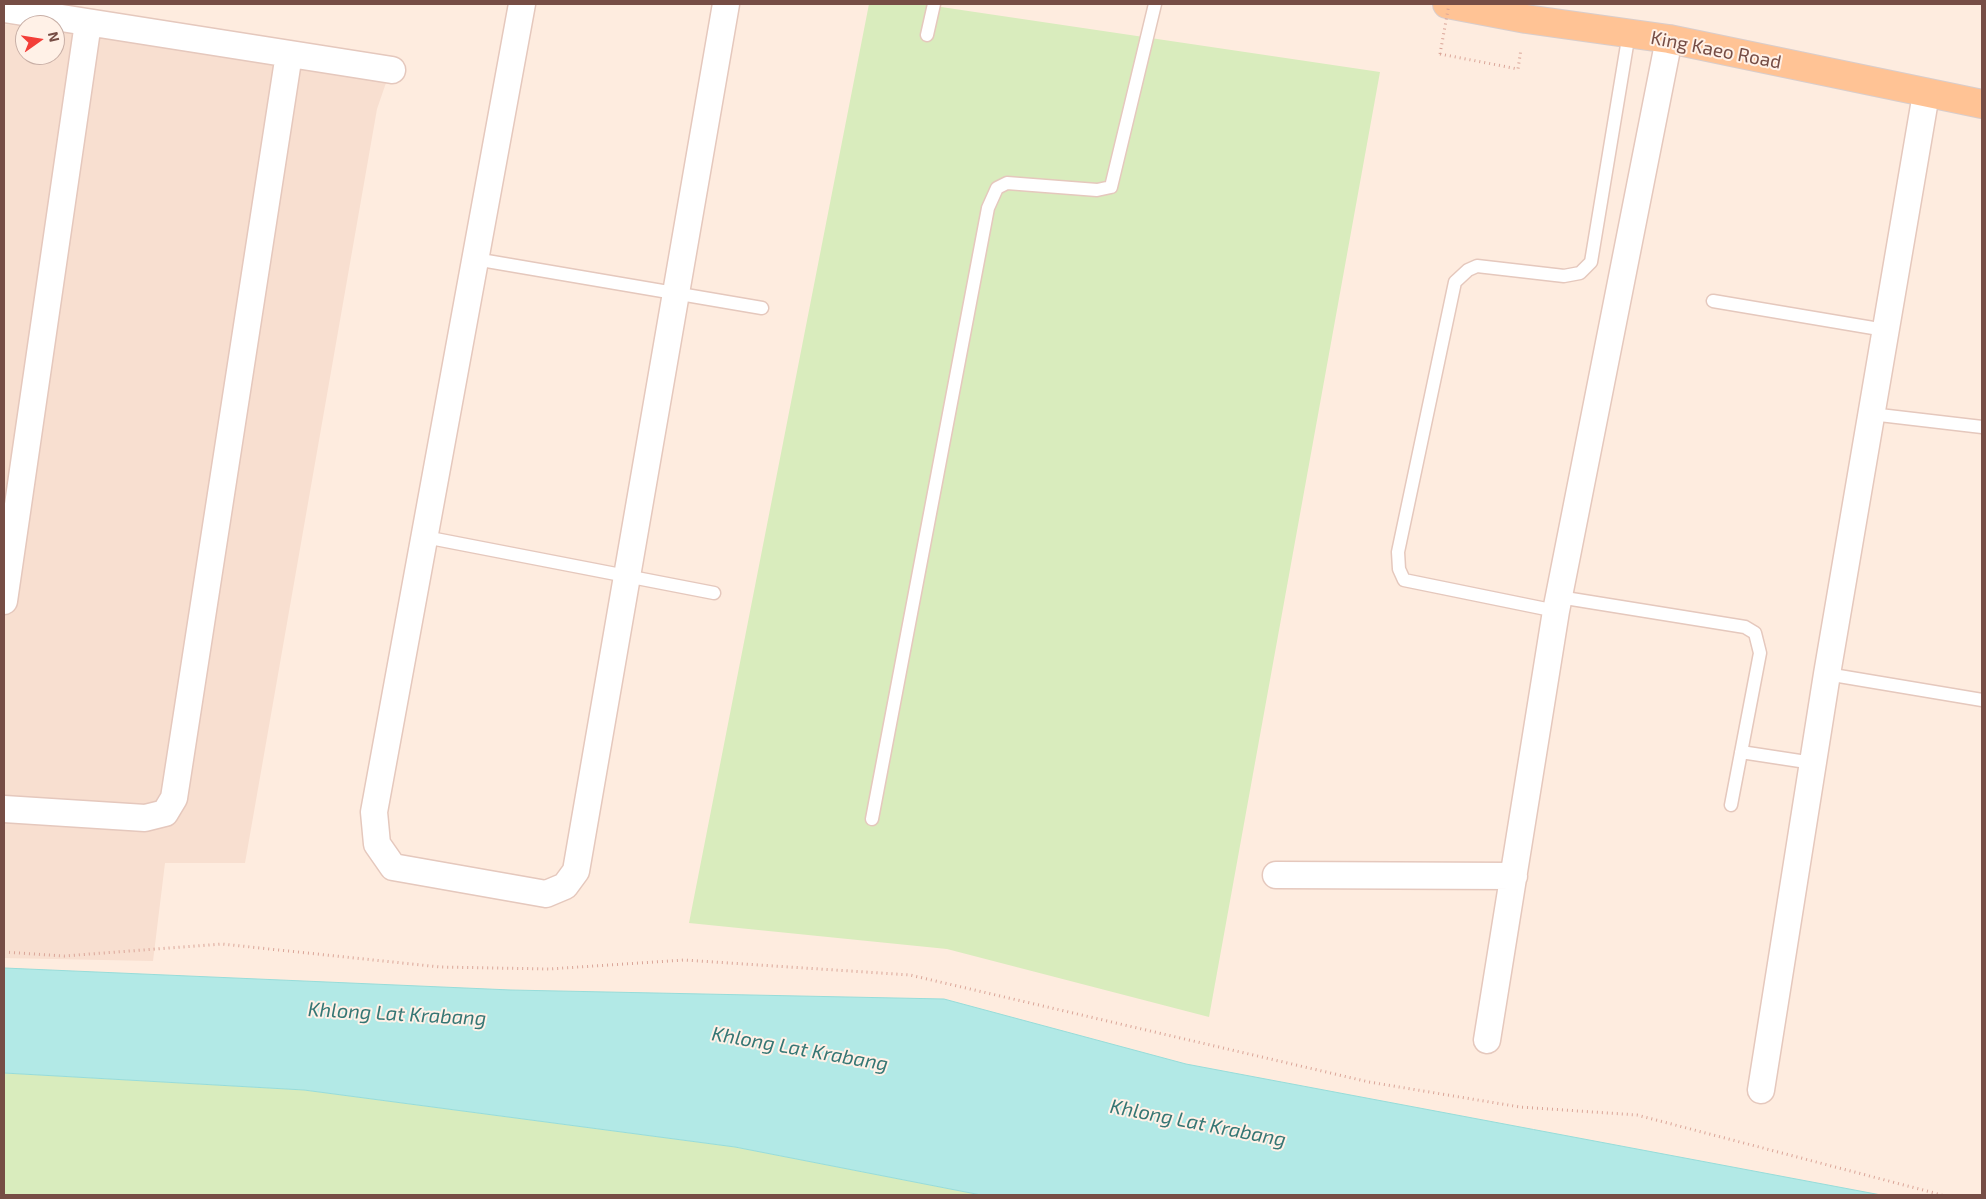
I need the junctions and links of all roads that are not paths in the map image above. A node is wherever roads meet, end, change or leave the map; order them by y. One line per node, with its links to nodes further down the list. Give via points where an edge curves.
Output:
1 (522, 4): 15 (street)
2 (726, 4): 16 (street)
3 (934, 4): 9 (lane)
4 (1156, 4): 33 (lane, via 1111,187 1097,190 1007,183 997,188 988,208)
5 (1448, 4): 8 (main road, King Kaeo Road)
6 (4, 10): 7 (street)
7 (88, 23): 11 (street); 25 (street)
8 (1629, 33): 10 (main road, King Kaeo Road); 26 (lane, via 1591,262 1580,272 1564,276 1477,266 1455,282 1398,552 1399,569 1404,580)
9 (927, 35)
10 (1669, 39): 13 (main road, King Kaeo Road); 26 (street)
11 (289, 54): 12 (street); 32 (street, via 174,798 165,813 145,818)
12 (392, 70)
13 (1926, 94): 14 (main road, King Kaeo Road); 19 (street)
14 (1982, 104)
15 (475, 258): 16 (lane); 22 (street)
16 (676, 293): 18 (lane); 23 (street)
17 (1713, 301): 19 (lane)
18 (762, 308)
19 (1885, 330): 20 (street)
20 (1871, 414): 21 (lane); 27 (street)
21 (1982, 427)
22 (424, 537): 23 (lane); 23 (street, via 374,812 377,844 393,867 546,894 565,886 576,871)
23 (627, 576): 24 (lane)
24 (714, 593)
25 (4, 601)
26 (1558, 604): 29 (lane, via 1745,627 1755,634 1760,653); 35 (street)
27 (1827, 674): 28 (lane); 30 (street)
28 (1982, 700)
29 (1741, 752): 30 (lane); 31 (lane)
30 (1813, 763): 37 (street)
31 (1731, 805)
32 (4, 809)
33 (872, 819)
34 (1276, 875): 35 (street)
35 (1514, 876): 36 (street)
36 (1486, 1040)
37 (1761, 1090)

